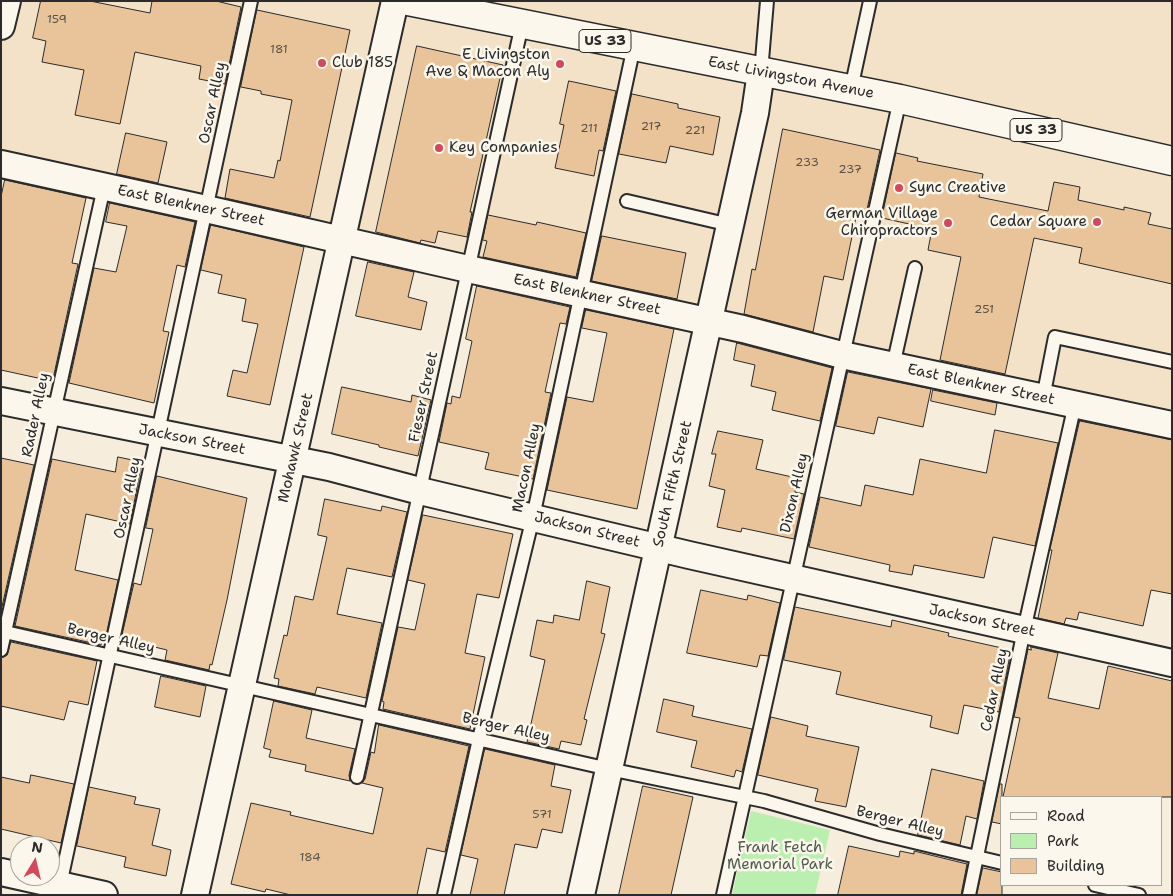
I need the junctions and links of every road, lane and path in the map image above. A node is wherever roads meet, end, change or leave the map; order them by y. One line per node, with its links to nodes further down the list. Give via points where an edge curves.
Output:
1 (7, 1): 9 (street)
2 (251, 1): 18 (lane, Oscar Alley)
3 (394, 1): 20 (street, Mohawk Street)
4 (408, 1): 7 (main road, East Livingston Avenue / US 33)
5 (767, 1): 11 (lane)
6 (870, 1): 12 (lane)
7 (450, 5): 8 (main road, East Livingston Avenue / US 33)
8 (522, 24): 10 (main road, East Livingston Avenue / US 33); 22 (lane, Fieser Street)
9 (1, 26)
10 (634, 46): 11 (main road, East Livingston Avenue / US 33); 23 (lane, Macon Alley)
11 (761, 72): 12 (main road, East Livingston Avenue / US 33); 19 (street, South Fifth Street)
12 (851, 89): 13 (main road, East Livingston Avenue / US 33)
13 (900, 99): 14 (main road, East Livingston Avenue / US 33); 25 (lane, Dixon Alley)
14 (1172, 161)
15 (1, 164): 16 (street, East Blenkner Street)
16 (104, 187): 18 (street, East Blenkner Street); 31 (lane, Rader Alley)
17 (627, 200): 19 (lane)
18 (206, 209): 20 (street, East Blenkner Street); 33 (lane, Oscar Alley)
19 (730, 225): 24 (street, South Fifth Street)
20 (342, 239): 22 (street, East Blenkner Street); 34 (street, Mohawk Street)
21 (915, 268): 27 (lane)
22 (468, 269): 23 (street, East Blenkner Street); 35 (lane, Fieser Street)
23 (580, 294): 24 (street, East Blenkner Street); 36 (lane, Macon Alley)
24 (709, 322): 25 (street, East Blenkner Street); 37 (street, South Fifth Street)
25 (842, 355): 27 (street, East Blenkner Street); 38 (lane, Dixon Alley)
26 (1172, 362): 28 (lane, via 1055,337)
27 (893, 366): 28 (street, East Blenkner Street)
28 (1043, 398): 30 (street, East Blenkner Street)
29 (1, 401): 31 (street, Jackson Street)
30 (1075, 404): 32 (street, East Blenkner Street); 39 (lane, Cedar Alley)
31 (54, 412): 33 (street, Jackson Street); 40 (lane, Rader Alley)
32 (1172, 425)
33 (158, 433): 34 (street, Jackson Street); 42 (lane, Oscar Alley)
34 (293, 460): 35 (street, Jackson Street); 44 (street, Mohawk Street)
35 (420, 491): 36 (street, Jackson Street); 45 (lane, Fieser Street)
36 (533, 517): 37 (street, Jackson Street); 46 (lane, Macon Alley)
37 (658, 548): 38 (street, Jackson Street); 47 (street, South Fifth Street)
38 (793, 579): 39 (street, Jackson Street); 49 (lane, Dixon Alley)
39 (1024, 630): 43 (street, Jackson Street); 50 (lane, Cedar Alley)
40 (3, 631): 41 (lane, Rader Alley); 42 (lane, Berger Alley)
41 (1, 650)
42 (110, 656): 44 (lane, Berger Alley); 52 (lane, Oscar Alley)
43 (1172, 663)
44 (242, 685): 45 (lane, Berger Alley); 55 (street, Mohawk Street)
45 (370, 714): 46 (lane, Berger Alley); 48 (lane, Fieser Street)
46 (479, 738): 47 (lane, Berger Alley); 56 (lane, Macon Alley)
47 (609, 769): 49 (lane, Berger Alley); 57 (street, South Fifth Street)
48 (357, 777)
49 (745, 797): 50 (lane, Berger Alley); 58 (lane, Dixon Alley)
50 (977, 858): 51 (lane, Berger Alley); 59 (lane, Cedar Alley)
51 (1000, 863)
52 (60, 885): 54 (street)
53 (1099, 886): 60 (lane)
54 (104, 895)
55 (195, 895)
56 (444, 895)
57 (581, 895)
58 (724, 895)
59 (970, 895)
60 (1138, 895)

